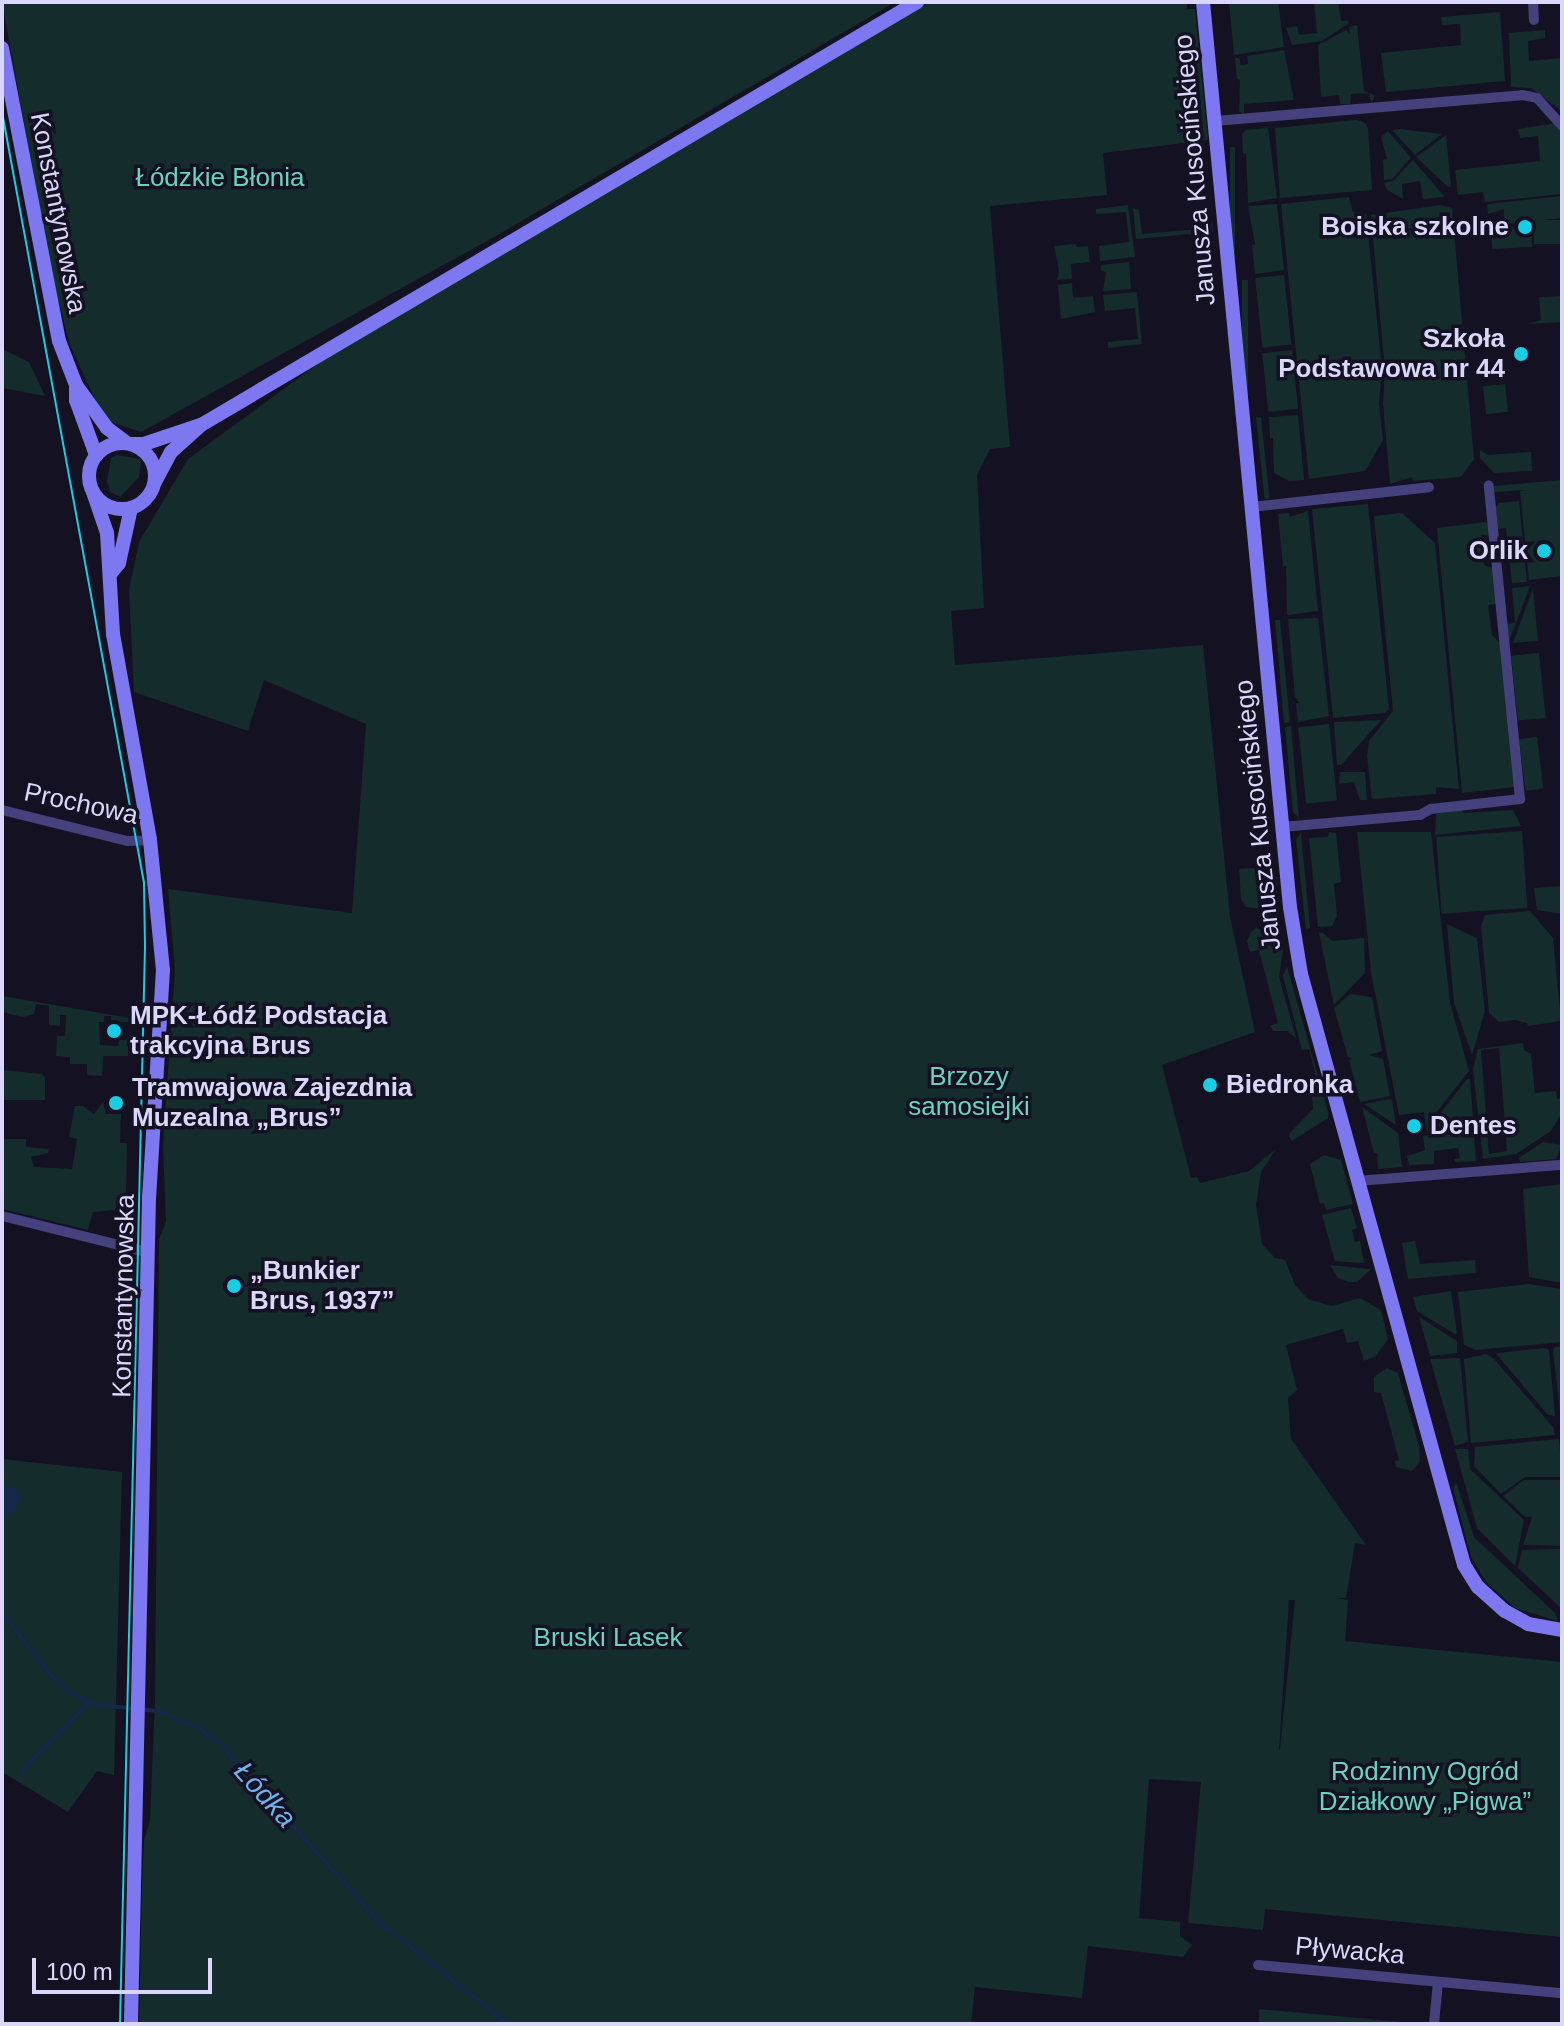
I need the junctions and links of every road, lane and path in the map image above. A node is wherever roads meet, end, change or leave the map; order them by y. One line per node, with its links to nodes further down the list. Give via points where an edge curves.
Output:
1 (917, 2): 9 (street)
2 (1203, 2): 6 (street, Janusza Kusocińskiego)
3 (1533, 2): 4 (street)
4 (1534, 20)
5 (2, 48): 8 (street, Konstantynowska, via 54,323)
6 (1215, 121): 7 (street, via 1522,95 1537,98); 16 (street, Janusza Kusocińskiego)
7 (1562, 126)
8 (76, 385): 10 (street, Konstantynowska, via 107,428); 11 (street, Konstantynowska, via 76,400)
9 (201, 425): 10 (street); 12 (street, via 171,452)
10 (130, 444): 11 (street, via 110,445); 12 (street, via 152,461)
11 (96, 455): 15 (street, via 89,470)
12 (155, 482): 17 (street, via 148,496)
13 (1489, 486): 20 (street, via 1520,799 1431,809 1420,815)
14 (1429, 487): 16 (street)
15 (93, 492): 17 (street, via 110,507); 18 (street, Konstantynowska, via 105,523)
16 (1252, 507): 20 (street, Janusza Kusocińskiego)
17 (131, 508): 18 (street, Konstantynowska, via 119,563)
18 (111, 573): 21 (street, Konstantynowska, via 115,653)
19 (2, 810): 21 (street, Prochowa, via 127,841)
20 (1282, 827): 23 (street, Janusza Kusocińskiego, via 1301,974)
21 (150, 840): 25 (street, Konstantynowska, via 163,970)
22 (1562, 1165): 23 (street)
23 (1357, 1181): 26 (street, Janusza Kusocińskiego, via 1456,1545 1486,1596 1523,1621)
24 (2, 1216): 25 (street)
25 (148, 1252): 30 (street, Konstantynowska)
26 (1562, 1630)
27 (1258, 1965): 28 (street, Pływacka)
28 (1438, 1982): 29 (street, Pływacka); 31 (street, Pływacka)
29 (1562, 1993)
30 (131, 2024)
31 (1434, 2024)

